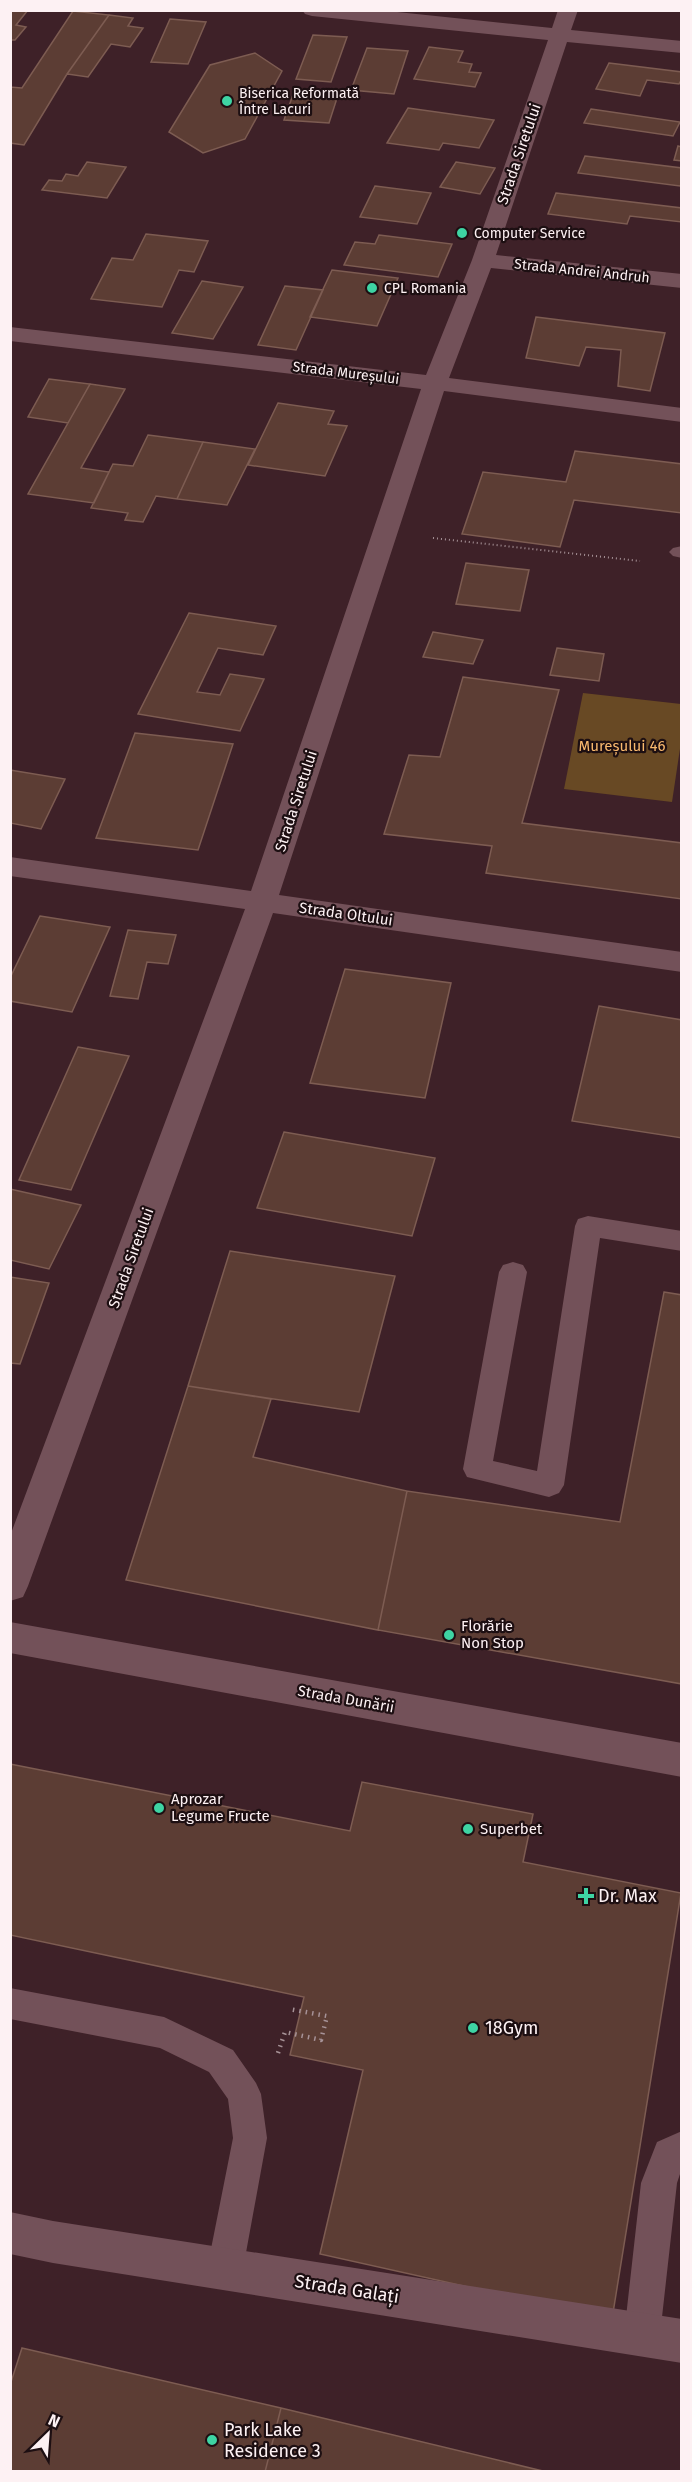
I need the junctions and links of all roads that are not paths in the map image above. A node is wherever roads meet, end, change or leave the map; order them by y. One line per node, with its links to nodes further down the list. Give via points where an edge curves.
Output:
1 (312, 10): 2 (street)
2 (564, 22): 3 (street); 4 (street, Strada Siretului)
3 (681, 47)
4 (483, 260): 5 (street, Strada Andrei Andruh); 7 (street, Strada Siretului)
5 (681, 281)
6 (10, 334): 7 (street, Strada Mureșului)
7 (435, 383): 8 (street, Strada Mureșului); 10 (street, Strada Siretului)
8 (681, 415)
9 (10, 866): 10 (street, Strada Oltului)
10 (262, 902): 11 (street, Strada Oltului); 14 (street, Strada Siretului)
11 (681, 962)
12 (681, 1241): 13 (lane, via 588,1226 549,1485 477,1469)
13 (513, 1272)
14 (10, 1586)
15 (10, 1637): 16 (street, Strada Dunării)
16 (681, 1760)
17 (10, 2003): 20 (lane, via 164,2033 220,2061 244,2094 250,2138)
18 (681, 2146): 21 (lane, via 669,2154 659,2183)
19 (11, 2234): 20 (street, Strada Galați)
20 (225, 2269): 21 (street, Strada Galați)
21 (662, 2338)

